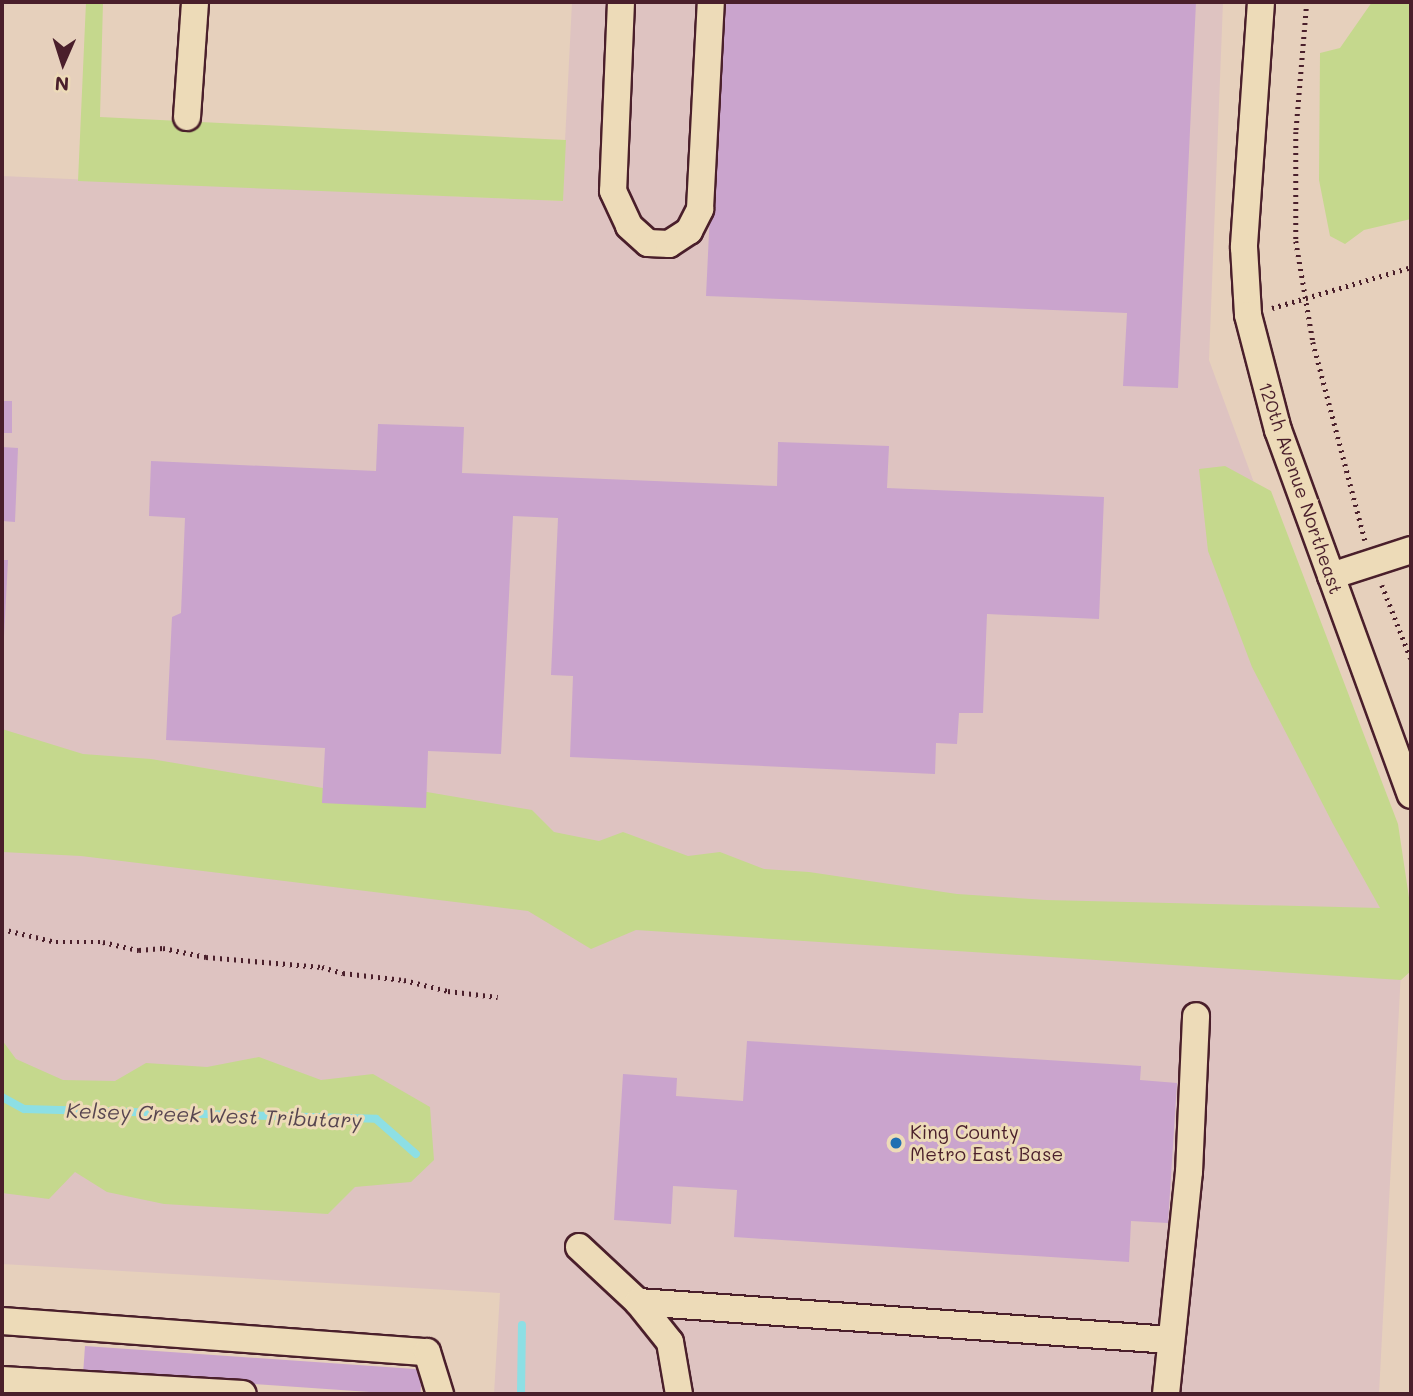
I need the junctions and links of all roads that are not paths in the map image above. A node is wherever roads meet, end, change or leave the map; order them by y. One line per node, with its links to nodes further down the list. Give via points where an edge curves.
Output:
1 (195, 2): 5 (street)
2 (621, 2): 3 (street, via 613,191 629,226 648,243 669,244 689,231 700,209)
3 (711, 2)
4 (1261, 2): 7 (street, 120th Avenue Northeast, via 1244,247 1248,315 1278,430)
5 (187, 117)
6 (1411, 550): 7 (street)
7 (1331, 576): 8 (street, 120th Avenue Northeast)
8 (1411, 795)
9 (1196, 1016): 13 (street, via 1189,1172)
10 (579, 1247): 11 (street)
11 (638, 1302): 13 (street); 17 (street, via 670,1342)
12 (2, 1321): 16 (street, via 427,1352)
13 (1171, 1340): 18 (street)
14 (2, 1380): 15 (street)
15 (243, 1394)
16 (440, 1394)
17 (679, 1394)
18 (1166, 1394)

